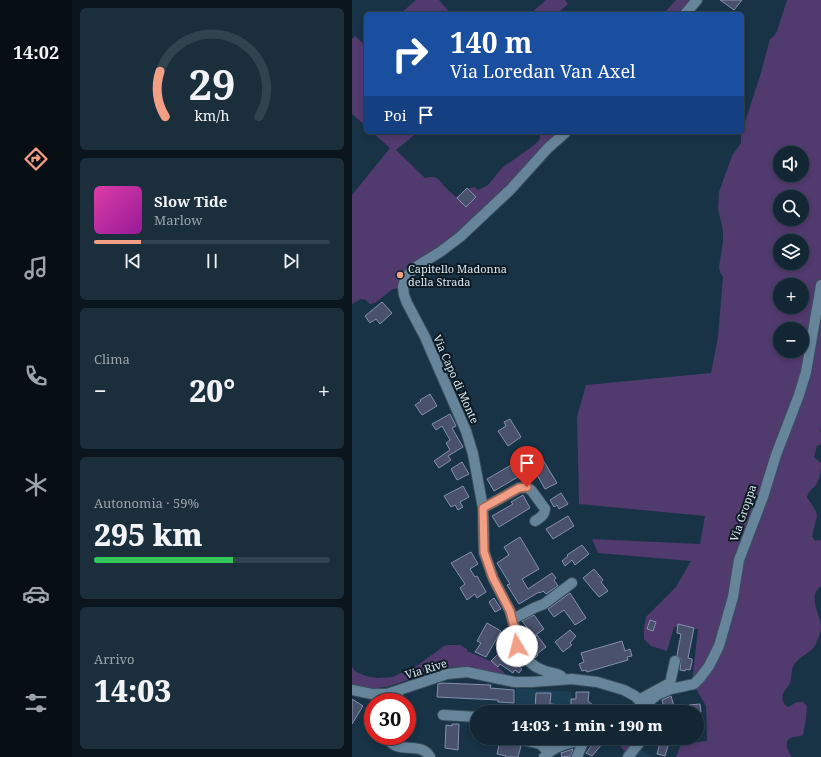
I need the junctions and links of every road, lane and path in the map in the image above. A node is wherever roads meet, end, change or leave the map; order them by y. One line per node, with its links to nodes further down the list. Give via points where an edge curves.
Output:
1 (697, 0): 2 (street)
2 (688, 12)
3 (564, 134): 5 (street, Via Capo di Monte, via 460,237 414,268 405,279 403,287 404,295 466,431)
4 (821, 285): 15 (street, Via Groppa, via 806,372 739,560 733,597 719,646 709,666 694,684 671,689 657,695)
5 (483, 508): 6 (street, via 519,488 527,487 545,509); 8 (street, Via Capo di Monte, via 484,552 493,578)
6 (535, 522)
7 (572, 583): 8 (street, via 544,604)
8 (513, 619): 10 (street, Via Capo di Monte, via 517,646 522,653 536,667 557,674)
9 (675, 661): 16 (street, via 670,683)
10 (563, 679): 12 (street, Via Rive, via 523,682 467,672 447,674); 14 (street, Via Rive, via 580,680 624,690)
11 (352, 690): 12 (street, Via Rive, via 379,694)
12 (399, 690): 13 (street)
13 (398, 693)
14 (642, 705)
15 (644, 705)
16 (644, 705)
17 (443, 715): 18 (street)
18 (470, 717)
19 (391, 745): 25 (street, via 421,750)
20 (541, 745): 24 (street)
21 (564, 745): 24 (street)
22 (585, 745): 26 (street)
23 (634, 745): 27 (street)
24 (546, 754)
25 (430, 757)
26 (577, 757)
27 (628, 757)

